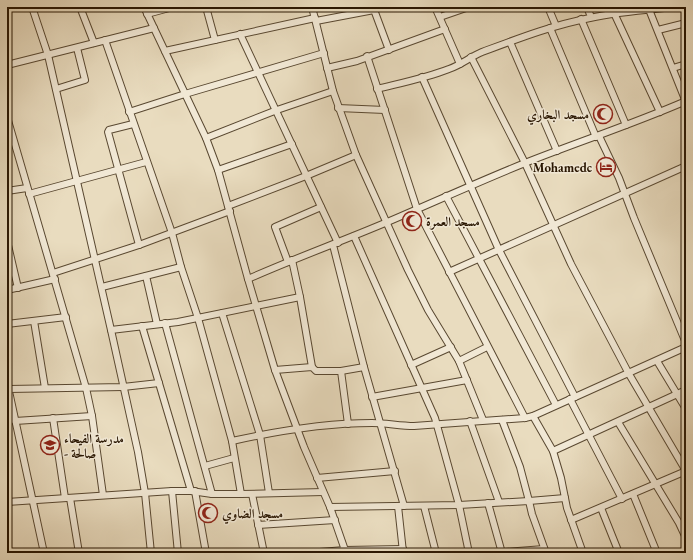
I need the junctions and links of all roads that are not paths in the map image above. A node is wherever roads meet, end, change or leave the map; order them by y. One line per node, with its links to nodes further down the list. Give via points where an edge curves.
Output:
1 (32, 7): 34 (street)
2 (80, 7): 29 (street)
3 (144, 7): 15 (street)
4 (173, 7): 15 (street)
5 (206, 7): 27 (street)
6 (312, 7): 18 (street)
7 (435, 7): 16 (street)
8 (469, 7): 16 (street)
9 (548, 7): 21 (street)
10 (588, 7): 17 (street)
11 (675, 7): 13 (street)
12 (374, 8): 18 (street); 31 (street)
13 (648, 9): 14 (street); 24 (street)
14 (614, 13): 17 (street); 53 (street)
15 (147, 14): 22 (street)
16 (440, 17): 23 (street)
17 (591, 17): 19 (street)
18 (315, 19): 25 (street); 33 (street)
19 (581, 20): 21 (street); 56 (street)
20 (686, 23): 24 (street)
21 (553, 27): 28 (street); 58 (street)
22 (154, 28): 26 (street); 32 (street)
23 (445, 29): 31 (street); 37 (street)
24 (658, 30): 41 (street)
25 (240, 34): 27 (street); 42 (street)
26 (105, 40): 29 (street); 52 (street)
27 (215, 40): 32 (street)
28 (510, 42): 36 (street); 61 (street)
29 (94, 43): 30 (street)
30 (77, 48): 34 (street); 44 (street, via 85,80)
31 (389, 50): 35 (street)
32 (165, 51): 47 (street)
33 (324, 53): 40 (street); 42 (street)
34 (48, 56): 39 (street); 44 (street)
35 (367, 56): 40 (street); 45 (street)
36 (471, 57): 37 (street); 64 (street)
37 (460, 64): 43 (street, via 435,75)
38 (686, 64): 41 (street)
39 (7, 65)
40 (327, 68): 46 (street)
41 (673, 68): 48 (street)
42 (258, 72): 47 (street); 50 (street)
43 (422, 77): 45 (street); 70 (street)
44 (56, 89): 69 (street)
45 (377, 89): 51 (street)
46 (333, 92): 49 (street); 50 (street)
47 (185, 94): 52 (street); 59 (street)
48 (686, 101): 53 (street)
49 (338, 108): 51 (street); 62 (street)
50 (277, 110): 59 (street); 60 (street)
51 (385, 110): 77 (street)
52 (129, 112): 55 (street)
53 (660, 112): 56 (street)
54 (7, 117): 57 (street)
55 (133, 124): 63 (street); 66 (street, via 109,131)
56 (626, 125): 58 (street)
57 (8, 127): 72 (street)
58 (597, 136): 61 (street); 73 (street)
59 (206, 138): 67 (street)
60 (292, 144): 67 (street); 68 (street)
61 (558, 151): 64 (street)
62 (356, 154): 68 (street); 78 (street)
63 (146, 162): 66 (street); 80 (street)
64 (525, 163): 70 (street); 79 (street)
65 (686, 166): 73 (street)
66 (119, 170): 69 (street); 84 (street)
67 (218, 170): 76 (street)
68 (306, 176): 75 (street); 76 (street)
69 (77, 180): 72 (street); 86 (street)
70 (470, 186): 74 (street); 85 (street)
71 (7, 191): 72 (street)
72 (28, 191): 91 (street)
73 (625, 194): 79 (street); 108 (street)
74 (446, 196): 77 (street); 87 (street)
75 (321, 207): 83 (street); 88 (street, via 275,227)
76 (229, 209): 80 (street); 93 (street)
77 (417, 209): 78 (street); 90 (street)
78 (387, 222): 81 (street); 109 (street, via 408,270)
79 (554, 226): 85 (street); 119 (street, via 571,264)
80 (172, 233): 84 (street); 89 (street)
81 (354, 236): 83 (street); 114 (street)
82 (7, 241): 95 (street)
83 (335, 244): 88 (street); 116 (street)
84 (139, 245): 86 (street)
85 (499, 250): 87 (street); 130 (street)
86 (94, 259): 91 (street); 94 (street)
87 (478, 259): 90 (street); 131 (street)
88 (290, 261): 93 (street); 97 (street)
89 (181, 267): 92 (street); 101 (street)
90 (449, 272): 110 (street)
91 (54, 276): 95 (street); 100 (street)
92 (146, 276): 94 (street); 105 (street)
93 (248, 279): 98 (street)
94 (102, 287): 107 (street)
95 (18, 288): 96 (street)
96 (7, 290)
97 (300, 297): 98 (street); 115 (street)
98 (256, 306): 99 (street); 117 (street)
99 (222, 313): 101 (street); 147 (street)
100 (66, 317): 102 (street); 124 (street)
101 (198, 318): 103 (street); 149 (street)
102 (34, 321): 104 (street); 123 (street)
103 (165, 323): 105 (street); 152 (street)
104 (7, 324)
105 (157, 324): 106 (street)
106 (142, 326): 107 (street); 121 (street)
107 (111, 330): 125 (street)
108 (686, 343)
109 (451, 347): 112 (street); 114 (street)
110 (488, 347): 112 (street); 137 (street)
111 (686, 347): 113 (street)
112 (459, 361): 120 (street)
113 (657, 361): 119 (street); 128 (street)
114 (411, 365): 126 (street)
115 (312, 367): 117 (street); 118 (street, via 316,371)
116 (364, 367): 118 (street); 129 (street)
117 (275, 370): 146 (street)
118 (341, 371): 144 (street)
119 (629, 374): 130 (street); 132 (street)
120 (467, 380): 126 (street); 138 (street)
121 (159, 383): 125 (street); 157 (street)
122 (8, 385): 123 (street); 140 (street)
123 (45, 388): 124 (street)
124 (86, 388): 125 (street); 134 (street)
125 (123, 388): 159 (street)
126 (422, 388): 129 (street); 145 (street)
127 (686, 390): 128 (street)
128 (677, 394): 132 (street); 133 (street)
129 (372, 397): 143 (street)
130 (572, 398): 131 (street); 148 (street)
131 (556, 405): 135 (street)
132 (648, 408): 142 (street); 155 (street, via 686,471)
133 (686, 409)
134 (92, 416): 136 (street); 165 (street)
135 (533, 416): 137 (street); 150 (street)
136 (53, 418): 140 (street); 166 (street)
137 (525, 418): 139 (street)
138 (483, 420): 139 (street); 141 (street)
139 (502, 420): 170 (street, via 520,467)
140 (15, 421): 169 (street)
141 (470, 421): 145 (street); 172 (street)
142 (618, 422): 148 (street); 155 (street)
143 (381, 423): 144 (street); 145 (street, via 406,426); 153 (street)
144 (348, 424): 146 (street)
145 (436, 425): 174 (street)
146 (298, 429): 147 (street); 154 (street)
147 (260, 435): 149 (street); 160 (street)
148 (588, 436): 150 (street); 168 (street)
149 (232, 440): 151 (street)
150 (553, 451): 167 (street)
151 (234, 458): 152 (street); 162 (street)
152 (206, 466): 161 (street)
153 (395, 471): 154 (street); 175 (street)
154 (317, 478): 158 (street)
155 (655, 484): 164 (street); 182 (street)
156 (172, 491): 157 (street); 159 (street); 192 (street)
157 (193, 491): 161 (street); 193 (street)
158 (323, 492): 160 (street); 177 (street)
159 (145, 493): 165 (street); 191 (street)
160 (269, 493): 163 (street)
161 (212, 494): 162 (street)
162 (241, 494): 163 (street)
163 (252, 494): 181 (street)
164 (633, 494): 168 (street); 201 (street)
165 (103, 495): 166 (street)
166 (68, 498): 169 (street); 190 (street)
167 (565, 498): 170 (street); 180 (street)
168 (622, 499): 178 (street)
169 (32, 501): 171 (street); 189 (street)
170 (529, 501): 172 (street); 186 (street)
171 (7, 502)
172 (499, 502): 173 (street)
173 (488, 503): 174 (street); 187 (street)
174 (459, 505): 176 (street); 197 (street)
175 (401, 506): 176 (street); 177 (street); 185 (street)
176 (424, 506): 196 (street)
177 (330, 507): 179 (street)
178 (601, 508): 180 (street); 200 (street)
179 (334, 520): 181 (street); 184 (street)
180 (571, 520): 199 (street)
181 (258, 525): 194 (street)
182 (686, 538)
183 (7, 549): 188 (street)
184 (345, 551): 185 (street); 195 (street)
185 (403, 551)
186 (545, 551): 187 (street)
187 (502, 552): 198 (street)
188 (8, 553)
189 (44, 553)
190 (79, 553)
191 (151, 553)
192 (178, 553)
193 (206, 553)
194 (264, 553)
195 (307, 553)
196 (436, 553)
197 (469, 553)
198 (492, 553)
199 (583, 553)
200 (619, 553)
201 (657, 553)

